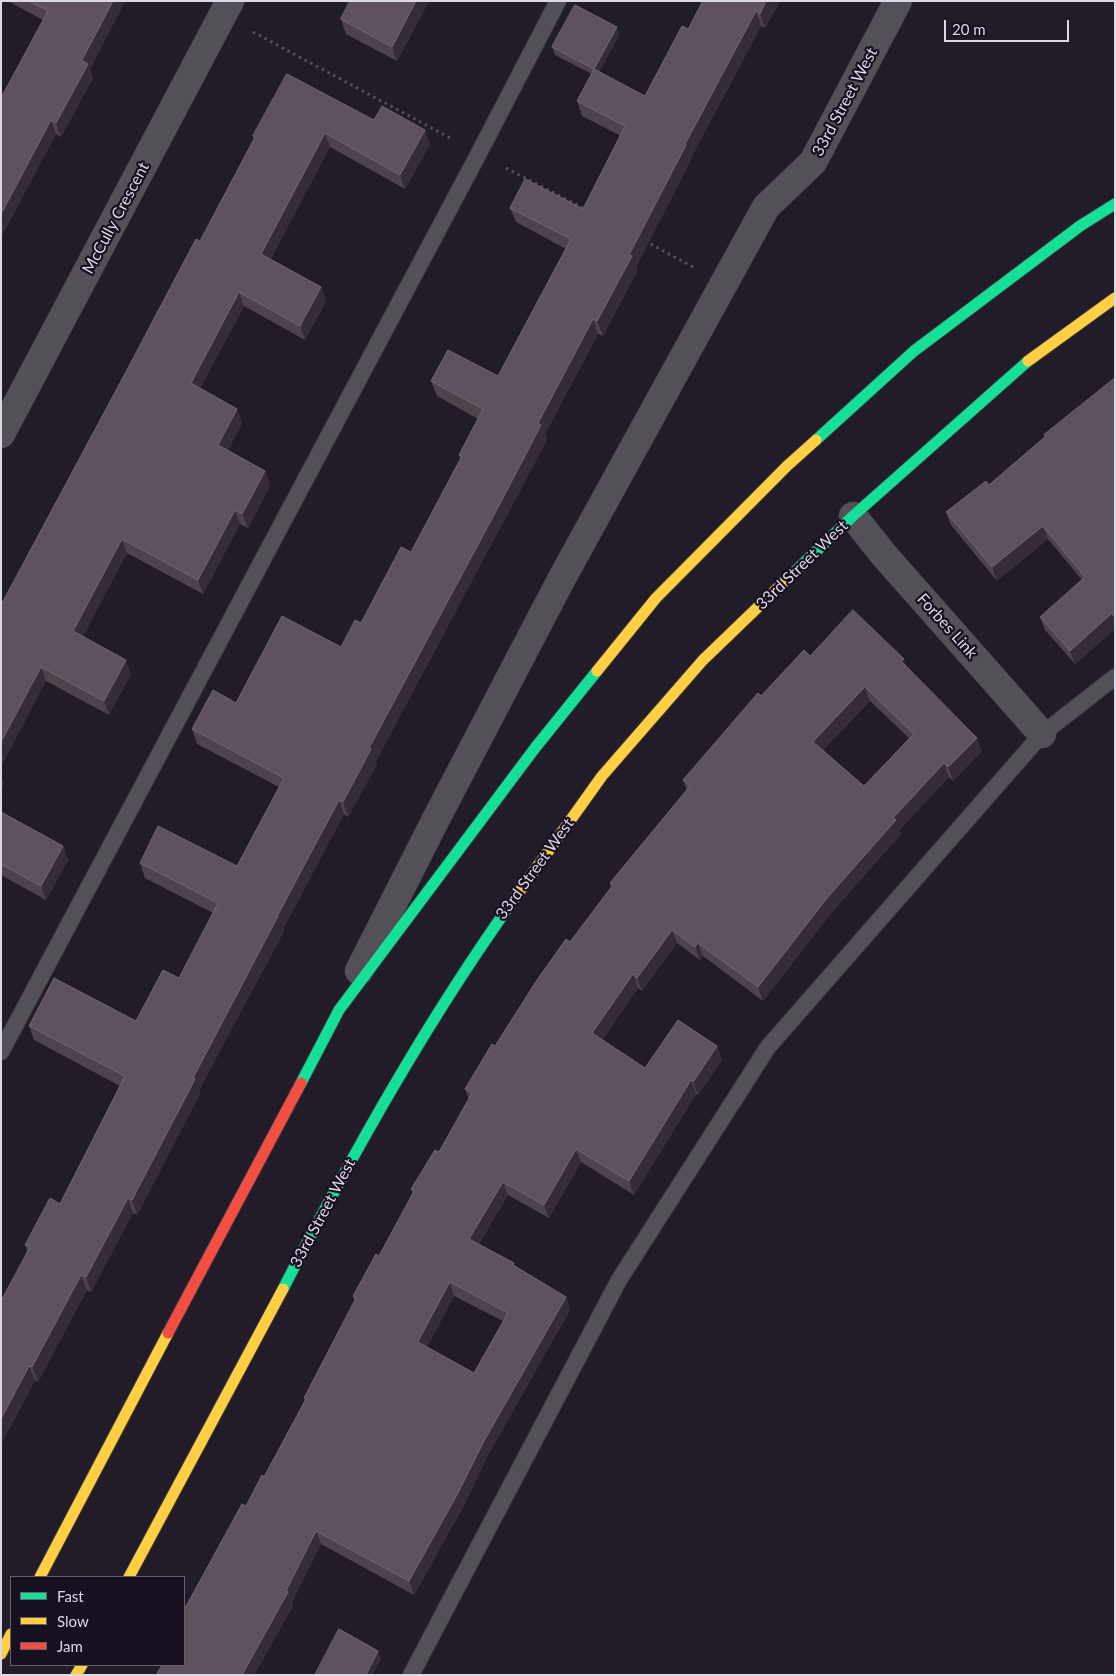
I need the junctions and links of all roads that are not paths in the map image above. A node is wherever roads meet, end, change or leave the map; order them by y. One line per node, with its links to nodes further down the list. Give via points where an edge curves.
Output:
1 (230, 1): 6 (street, McCully Crescent)
2 (558, 1): 11 (lane)
3 (898, 1): 10 (street, 33rd Street West, via 813,162 766,207 562,578)
4 (1115, 204): 10 (main road, 33rd Street West, via 1080,226 914,351 787,466 656,598 536,748)
5 (1115, 298): 7 (main road, 33rd Street West, via 1030,359)
6 (1, 434)
7 (853, 516): 9 (street, Forbes Link); 13 (main road, 33rd Street West, via 703,660 602,776 492,930 404,1068 330,1198)
8 (1115, 677): 9 (lane)
9 (1042, 734): 16 (lane, via 768,1047 619,1280)
10 (339, 1010): 12 (main road, 33rd Street West)
11 (1, 1052)
12 (41, 1576)
13 (130, 1576)
14 (10, 1636): 15 (main road)
15 (1, 1654)
16 (411, 1675)

